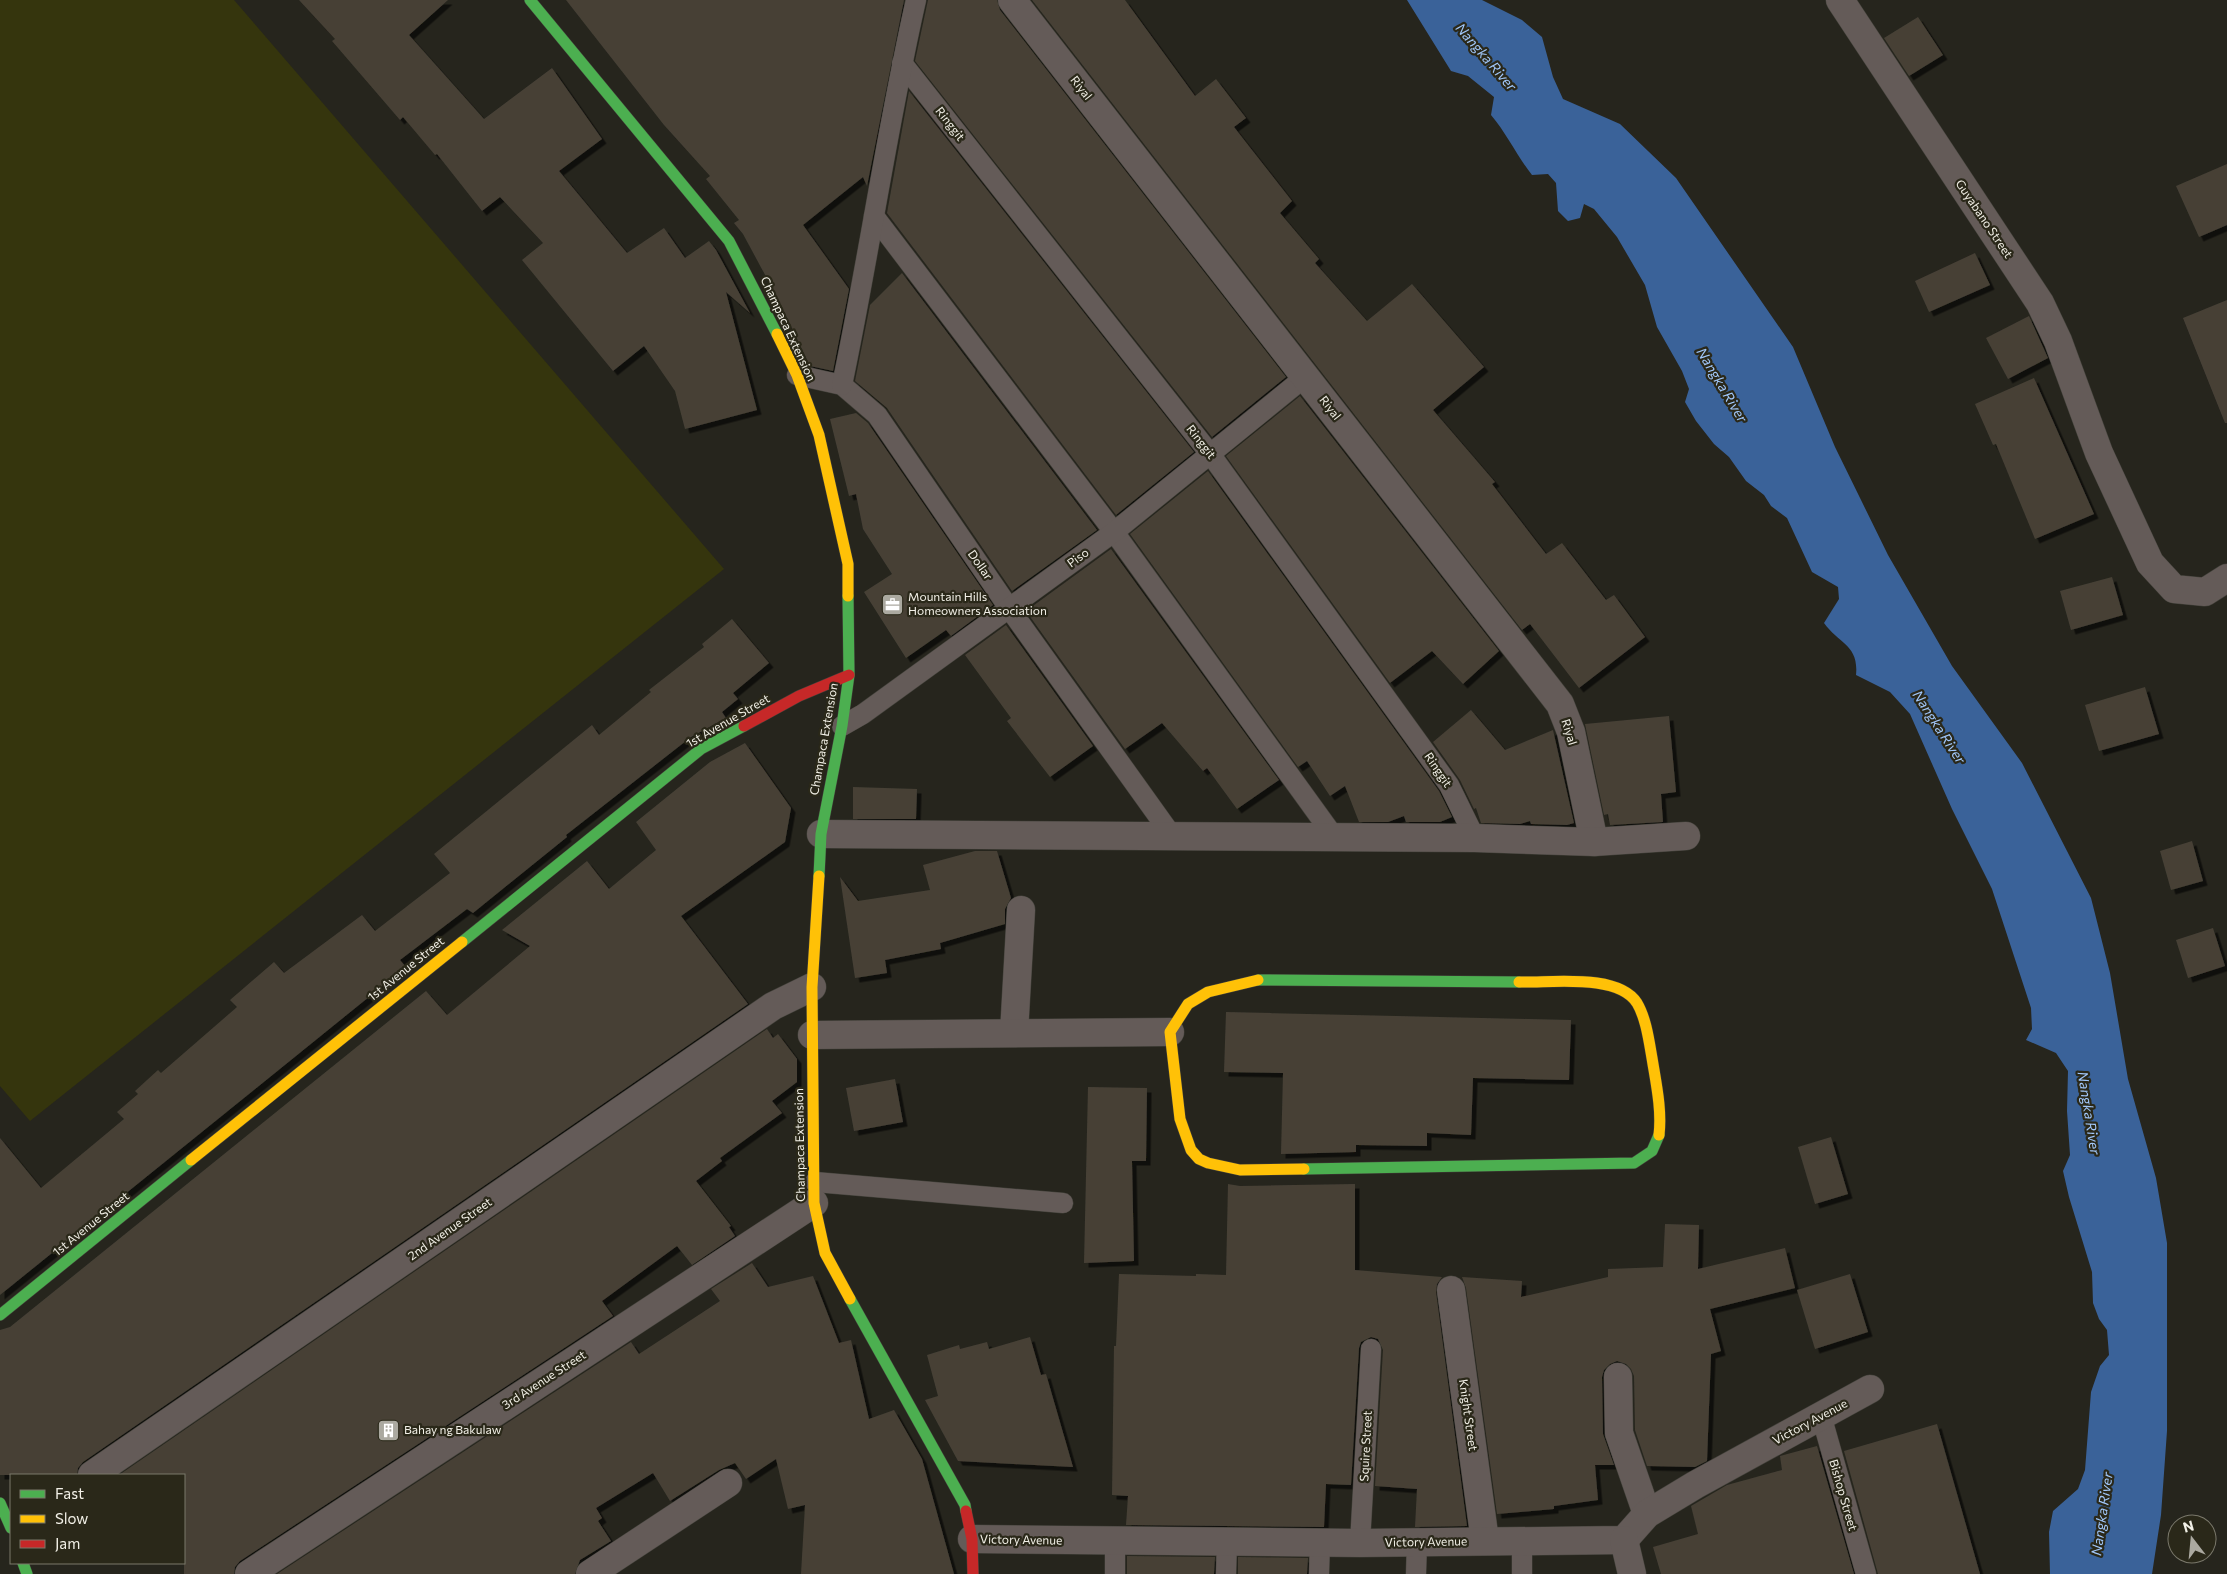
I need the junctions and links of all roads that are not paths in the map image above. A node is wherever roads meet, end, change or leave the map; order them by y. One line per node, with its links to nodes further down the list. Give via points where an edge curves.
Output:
1 (530, 0): 7 (street, Champaca Extension, via 729,241)
2 (916, 0): 5 (lane)
3 (1012, 0): 8 (street, Riyal)
4 (1840, 0): 12 (street, Guyabano Street, via 2040,302 2058,341 2099,453 2150,563 2174,590 2205,592)
5 (902, 63): 6 (lane); 10 (lane, Ringgit)
6 (874, 216): 9 (lane); 11 (lane)
7 (797, 375): 9 (lane, Dollar); 14 (street, Champaca Extension, via 818,435 848,564)
8 (1305, 376): 10 (lane, Piso); 21 (street, Riyal, via 1560,704 1571,732)
9 (842, 385): 13 (lane, Dollar, via 876,415)
10 (1211, 455): 11 (lane, Piso); 20 (lane, Ringgit, via 1449,785)
11 (1114, 532): 13 (lane, Piso); 19 (lane)
12 (2227, 578)
13 (1009, 608): 15 (lane, Piso); 18 (lane, Dollar)
14 (849, 675): 15 (street, Champaca Extension); 30 (street, 1st Avenue Street, via 800,696 701,749)
15 (842, 726): 16 (street, Champaca Extension)
16 (821, 834): 18 (street); 23 (street, Champaca Extension)
17 (1686, 836): 21 (street)
18 (1173, 837): 19 (street)
19 (1335, 838): 20 (street)
20 (1474, 838): 21 (street)
21 (1594, 842)
22 (1021, 910): 25 (street)
23 (812, 987): 26 (street, Champaca Extension); 35 (street, 2nd Avenue Street, via 773,1006)
24 (1170, 1032): 24 (street, via 1180,1126 1190,1148 1198,1159 1240,1170 1634,1163 1649,1155 1658,1140 1661,1120 1644,1023 1638,1005 1626,990 1606,983 1258,980 1208,992 1188,1004); 25 (street)
25 (1014, 1033): 26 (street)
26 (812, 1035): 27 (street, Champaca Extension)
27 (814, 1192): 28 (lane); 40 (street, Champaca Extension, via 825,1253 965,1505); 49 (street, 3rd Avenue Street)
28 (1063, 1203)
29 (1451, 1290): 45 (street, Knight Street)
30 (0, 1315)
31 (1371, 1349): 48 (lane, Squire Street)
32 (1618, 1377): 38 (street, via 1619,1433)
33 (1870, 1389): 34 (street, Victory Avenue)
34 (1821, 1415): 38 (street, Victory Avenue); 58 (lane, Bishop Street)
35 (93, 1474)
36 (728, 1483): 50 (street)
37 (0, 1503): 39 (street)
38 (1646, 1514): 43 (street, Victory Avenue)
39 (10, 1526)
40 (972, 1539): 41 (street, Victory Avenue); 51 (street, Victory Avenue)
41 (1115, 1540): 44 (street, Victory Avenue); 52 (lane)
42 (1522, 1540): 43 (street, Victory Avenue); 45 (street, Victory Avenue); 56 (lane)
43 (1624, 1540): 57 (street)
44 (1228, 1541): 46 (street, Victory Avenue); 53 (lane)
45 (1485, 1541): 47 (street, Victory Avenue)
46 (1320, 1542): 48 (street, Victory Avenue); 54 (lane)
47 (1418, 1542): 48 (street, Victory Avenue); 55 (lane)
48 (1360, 1543)
49 (249, 1574)
50 (590, 1574)
51 (973, 1574)
52 (1115, 1574)
53 (1226, 1574)
54 (1319, 1574)
55 (1416, 1574)
56 (1522, 1574)
57 (1632, 1574)
58 (1866, 1574)

